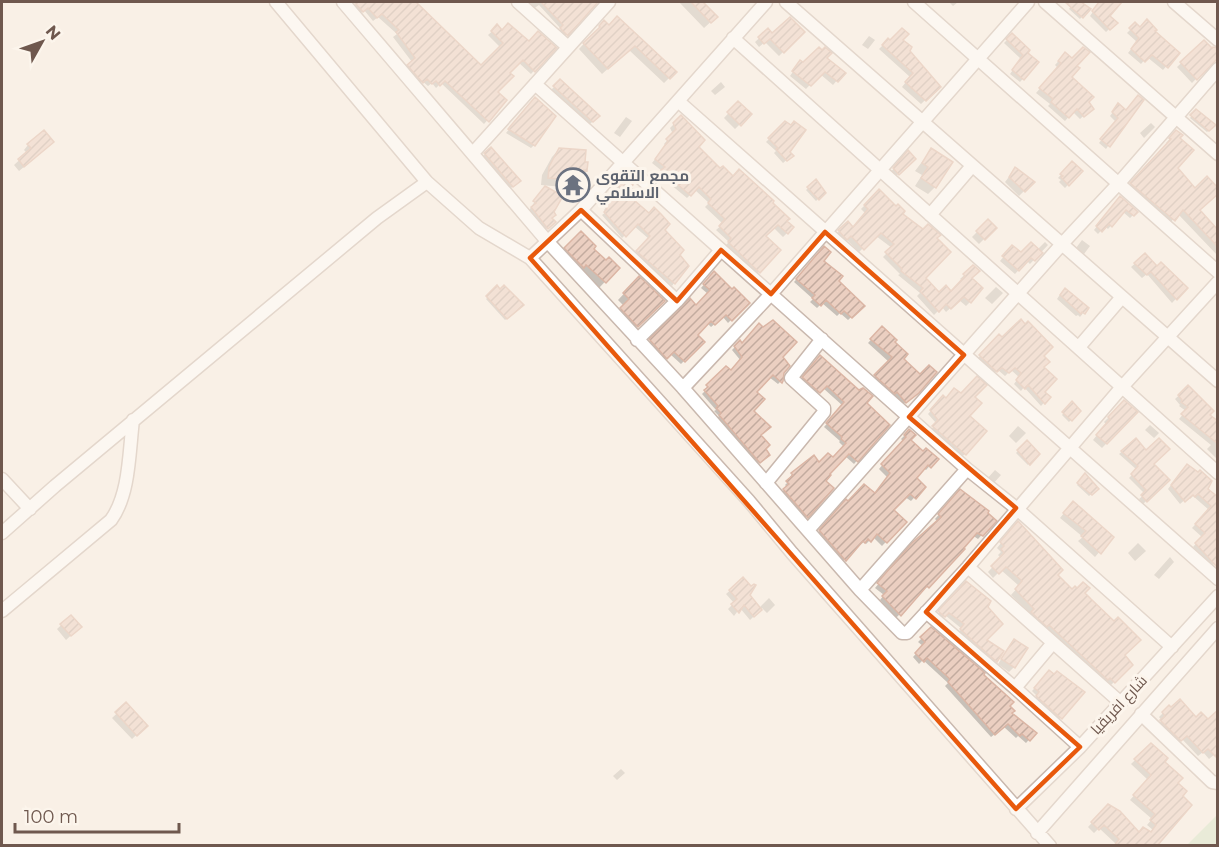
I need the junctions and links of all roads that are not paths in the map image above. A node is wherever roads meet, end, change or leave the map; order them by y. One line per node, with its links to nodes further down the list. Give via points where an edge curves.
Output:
1 (276, 2): 25 (street)
2 (343, 2): 20 (street)
3 (516, 2): 13 (street)
4 (609, 2): 13 (street)
5 (786, 2): 19 (street)
6 (914, 2): 14 (street)
7 (1028, 2): 14 (street)
8 (1045, 2): 18 (street)
9 (1174, 2): 12 (street)
10 (759, 4): 11 (street)
11 (734, 38): 17 (street); 24 (street)
12 (1218, 40)
13 (568, 47): 16 (street)
14 (978, 58): 19 (street); 26 (street)
15 (1218, 69): 18 (street)
16 (535, 84): 20 (street); 22 (street)
17 (678, 101): 22 (street); 29 (street)
18 (1177, 118): 21 (street); 26 (street)
19 (923, 123): 23 (street); 24 (street)
20 (472, 153): 30 (street)
21 (1218, 154)
22 (624, 162): 27 (street); 32 (street)
23 (972, 166): 28 (street); 31 (street)
24 (880, 170): 28 (street); 29 (street)
25 (427, 182): 33 (street, via 479,228); 49 (street)
26 (1119, 183): 31 (street); 34 (street)
27 (581, 210): 30 (street); 39 (street)
28 (930, 215): 37 (street)
29 (825, 232): 36 (street); 44 (street)
30 (548, 241): 33 (street); 42 (street)
31 (1062, 244): 37 (street); 38 (street)
32 (721, 250): 36 (street); 39 (street)
33 (530, 258): 73 (street, via 749,501)
34 (1218, 272)
35 (1218, 282): 40 (street)
36 (771, 294): 41 (street); 47 (street)
37 (1018, 294): 43 (street); 44 (street)
38 (1122, 297): 40 (street); 43 (street)
39 (677, 301): 42 (street)
40 (1166, 337): 45 (street); 46 (street)
41 (822, 339): 48 (street); 54 (street, via 791,378 824,412)
42 (637, 340): 47 (street)
43 (1079, 347): 46 (street)
44 (964, 355): 48 (street); 50 (street)
45 (1218, 381)
46 (1122, 387): 50 (street); 52 (street)
47 (683, 388): 54 (street)
48 (909, 417): 51 (street); 57 (street)
49 (134, 420): 56 (street); 63 (street, via 118,510)
50 (1070, 449): 55 (street); 60 (street)
51 (967, 469): 55 (street); 61 (street)
52 (1218, 473)
53 (2, 479): 56 (street)
54 (766, 483): 57 (street)
55 (1016, 508): 59 (street); 67 (street)
56 (30, 509): 58 (street)
57 (808, 530): 61 (street)
58 (2, 533)
59 (968, 567): 64 (street); 66 (street)
60 (1218, 579)
61 (860, 590): 64 (street, via 902,633 907,633)
62 (1218, 596): 67 (street, شارع افريقيا)
63 (2, 611)
64 (926, 612): 68 (street)
65 (1218, 628): 70 (street, شارع افريقيا)
66 (1052, 644): 68 (street); 69 (street)
67 (1172, 647): 69 (street, شارع افريقيا)
68 (1015, 688): 71 (street)
69 (1121, 703): 71 (street, شارع افريقيا)
70 (1141, 714): 72 (street, via 1212,782); 74 (street, شارع افريقيا)
71 (1080, 747): 73 (street, شارع افريقيا)
72 (1218, 783)
73 (1016, 809): 74 (street)
74 (1037, 833): 75 (street)
75 (1050, 846)

